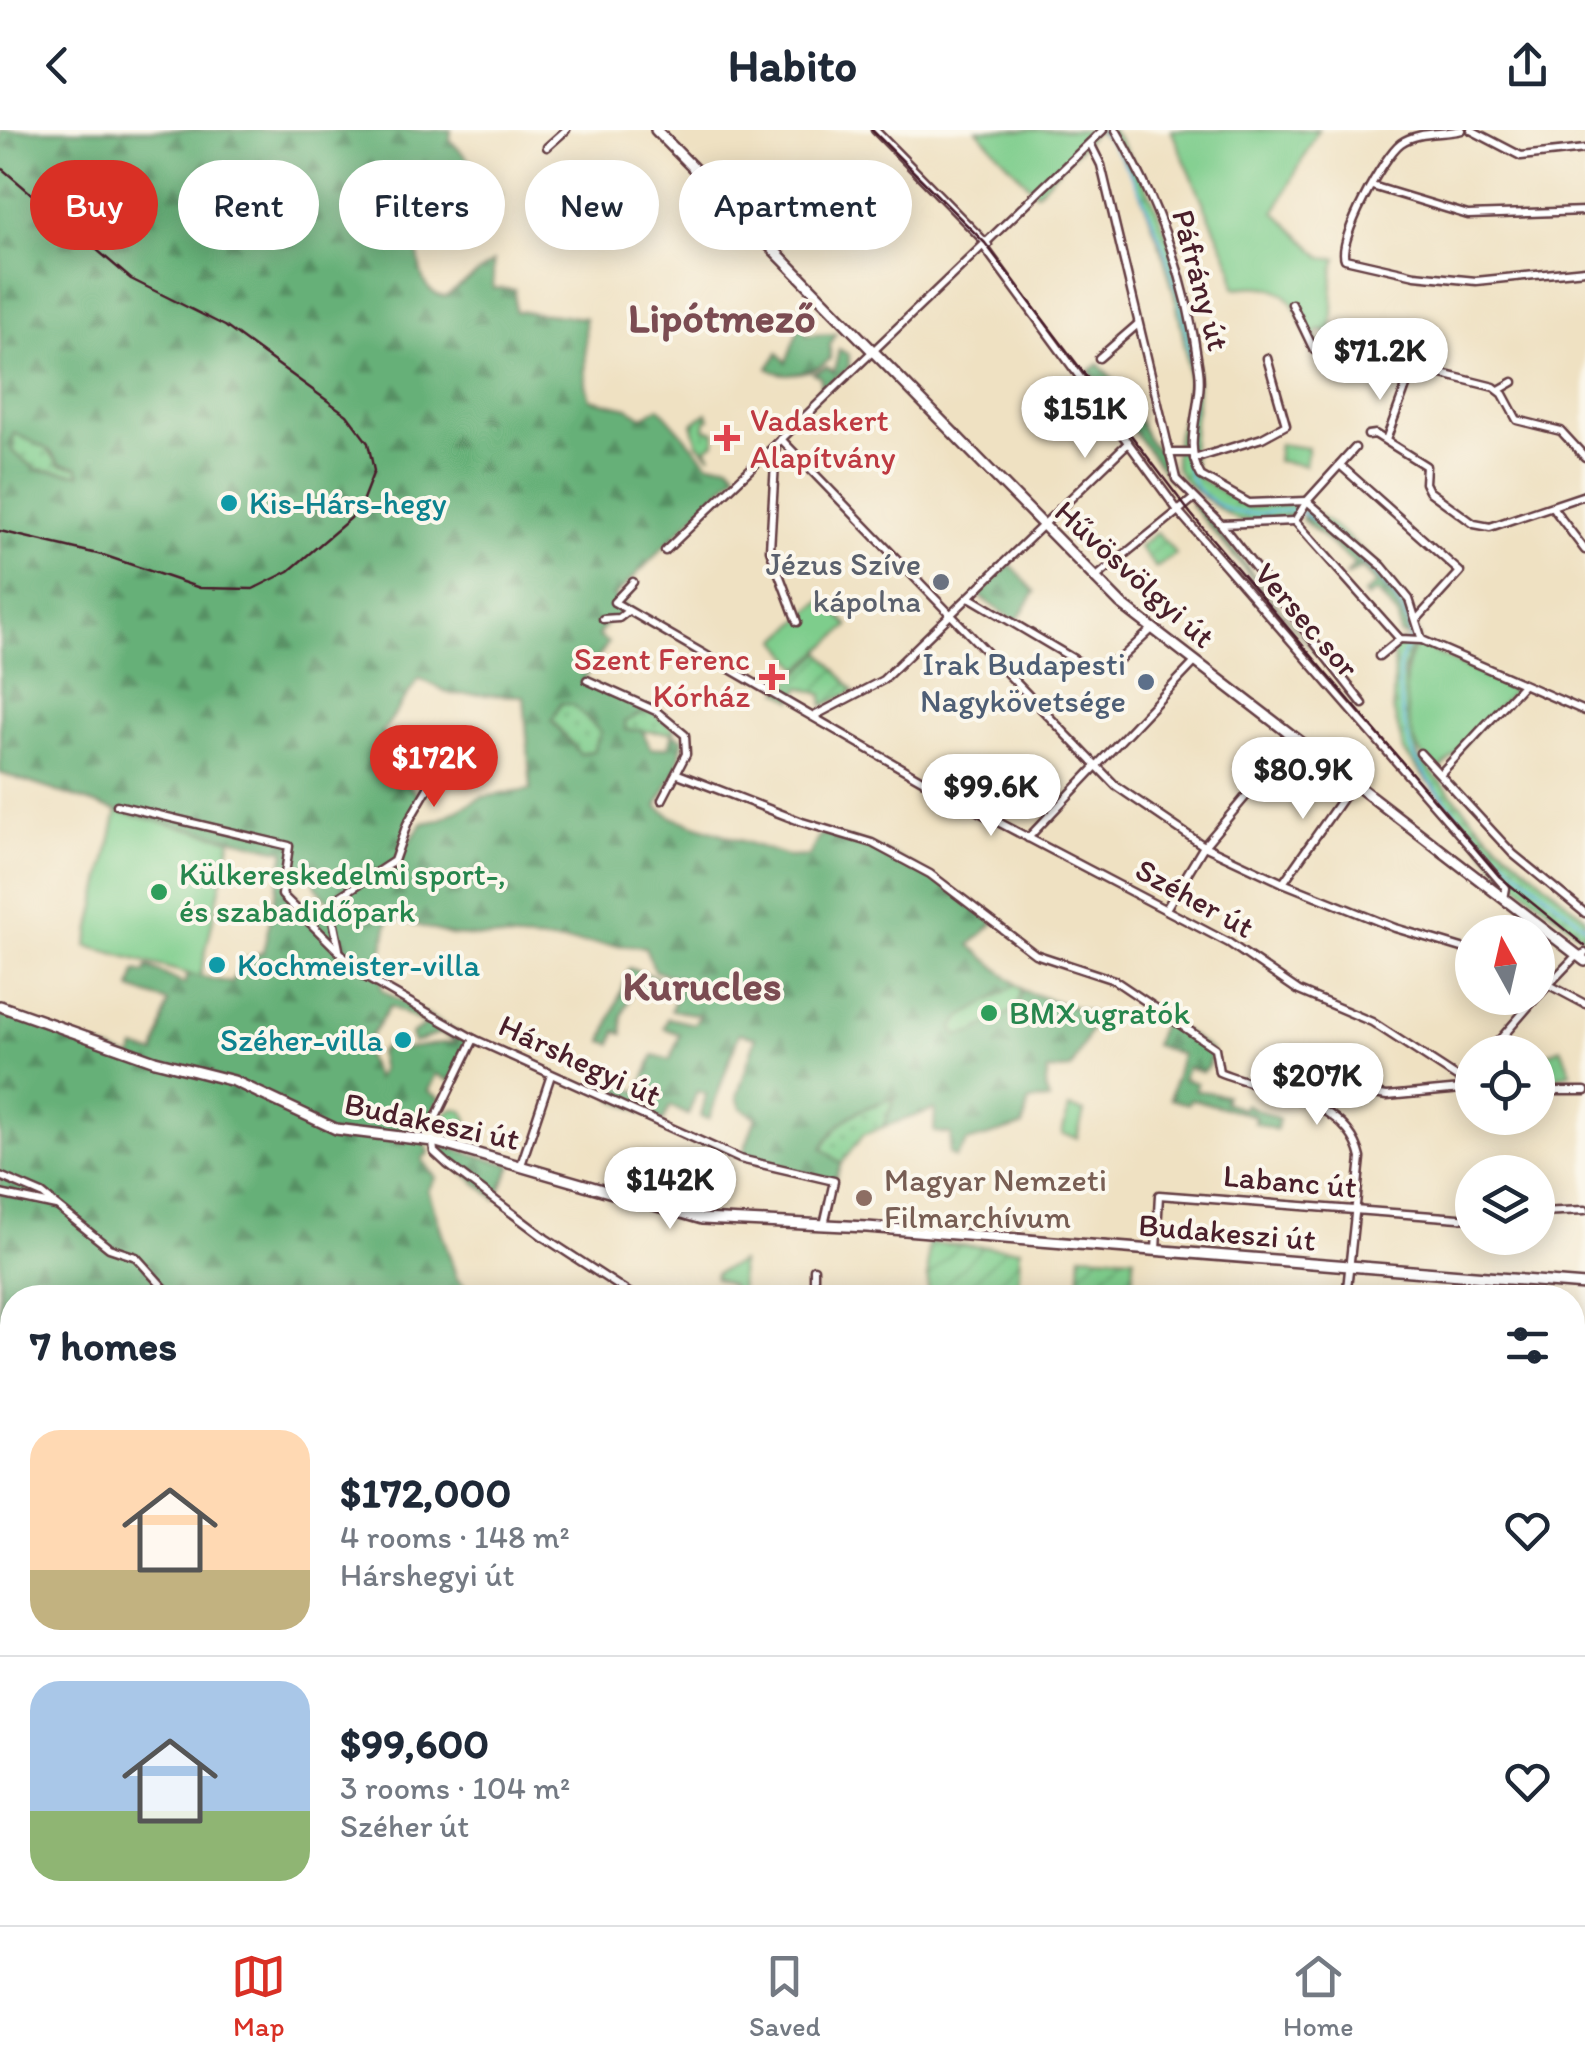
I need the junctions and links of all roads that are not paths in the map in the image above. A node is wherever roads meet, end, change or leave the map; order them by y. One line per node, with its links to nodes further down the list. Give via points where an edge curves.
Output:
1 (566, 130): 9 (street)
2 (656, 130): 17 (main road, Hűvösvölgyi út)
3 (875, 130): 13 (street, Versec sor)
4 (1116, 130): 30 (street, Páfrány út, via 1153,200 1188,309 1200,378)
5 (1462, 130): 11 (street, via 1403,141)
6 (1472, 130): 10 (street, via 1521,156)
7 (1101, 132): 8 (street)
8 (1090, 143): 13 (street); 16 (street)
9 (548, 147)
10 (1585, 149)
11 (1372, 186): 12 (street, via 1468,215); 14 (street, via 1343,242 1350,262 1476,282)
12 (1585, 211)
13 (986, 246): 17 (street); 26 (street, Versec sor)
14 (1585, 270)
15 (1292, 304): 20 (street, via 1314,350)
16 (1138, 324): 18 (street); 29 (street)
17 (875, 353): 25 (street); 40 (main road, Hűvösvölgyi út)
18 (1099, 358)
19 (1267, 358): 30 (street, via 1286,425)
20 (1409, 378): 22 (street, via 1438,374); 24 (street)
21 (1513, 382): 22 (street)
22 (1499, 390): 27 (street, via 1518,420 1562,431)
23 (1368, 435): 24 (street)
24 (1386, 440): 36 (street, via 1426,466 1430,491 1474,524 1506,525)
25 (779, 442): 42 (street); 47 (street); 50 (street, via 770,543)
26 (1128, 444): 37 (street, Versec sor); 40 (street)
27 (1581, 444): 31 (street)
28 (1356, 448): 32 (street)
29 (1168, 454): 30 (street); 34 (street, via 1176,479)
30 (1193, 456): 35 (street, via 1205,480 1249,503 1296,498)
31 (1585, 457)
32 (1340, 465): 35 (street); 48 (street, via 1460,572)
33 (1585, 496): 36 (street)
34 (1193, 499): 37 (street); 39 (street)
35 (1305, 504): 38 (street); 48 (street, via 1367,550)
36 (1553, 508): 41 (street)
37 (1179, 512): 43 (street); 57 (street, Versec sor)
38 (1297, 519): 39 (street); 52 (street)
39 (1220, 523): 54 (street)
40 (1044, 528): 43 (main road, Hűvösvölgyi út); 45 (street)
41 (1585, 550)
42 (665, 551)
43 (1094, 579): 51 (main road, Hűvösvölgyi út)
44 (633, 582): 46 (street, Széher út, via 614,602)
45 (971, 598): 47 (street); 51 (street, via 1089,668 1120,659)
46 (628, 611): 49 (street); 62 (street, Széher út)
47 (952, 615): 62 (street, via 883,680); 65 (street)
48 (1418, 618): 53 (street)
49 (603, 619)
50 (798, 622)
51 (1152, 629): 56 (main road, Hűvösvölgyi út)
52 (1401, 640): 53 (street); 55 (street)
53 (1419, 640): 59 (street)
54 (1321, 653): 57 (street); 60 (street)
55 (1379, 656)
56 (1194, 662): 63 (main road, Hűvösvölgyi út); 65 (street)
57 (1312, 663): 75 (street, Versec sor, via 1506,888)
58 (587, 680): 67 (street, via 678,726 688,746)
59 (1521, 687): 61 (street); 68 (street)
60 (1364, 704)
61 (1585, 711)
62 (814, 716): 72 (street, Széher út)
63 (1295, 738): 69 (main road, Hűvösvölgyi út); 73 (street)
64 (1420, 754): 68 (street)
65 (1096, 767): 72 (street); 73 (street)
66 (436, 774): 79 (street, via 394,861 340,897 333,920)
67 (678, 774): 70 (street); 93 (street, via 872,843 930,874 1035,954 1098,973 1168,1014 1215,1048 1219,1072)
68 (1440, 774): 77 (street, via 1514,854)
69 (1353, 782): 74 (street); 75 (main road, Hűvösvölgyi út)
70 (662, 800)
71 (116, 804): 79 (street, Hárshegyi út, via 289,846 282,896)
72 (1028, 838): 76 (street, Széher út)
73 (1204, 846): 74 (street); 76 (street)
74 (1283, 883): 78 (street)
75 (1504, 899): 80 (main road, Hűvösvölgyi út)
76 (1166, 909): 89 (street, Széher út, via 1299,991 1372,1022)
77 (1585, 913)
78 (1455, 947)
79 (340, 950): 87 (street, Hárshegyi út, via 381,988)
80 (1583, 956): 81 (street)
81 (1555, 978)
82 (1555, 988): 83 (street)
83 (1585, 1004)
84 (0, 1006): 94 (main road, Budakeszi út, via 155,1061 234,1081 336,1129)
85 (1521, 1015): 86 (street)
86 (1504, 1035)
87 (474, 1039): 88 (street, Hárshegyi út); 94 (street)
88 (551, 1075): 95 (street); 103 (street, Hárshegyi út, via 748,1162 834,1181)
89 (1455, 1076)
90 (1453, 1091): 93 (street, via 1376,1096 1319,1086)
91 (1555, 1091): 92 (street)
92 (1585, 1092)
93 (1298, 1100): 100 (street, via 1340,1120 1356,1141)
94 (429, 1140): 95 (main road, Budakeszi út); 108 (street, via 461,1175)
95 (522, 1164): 103 (main road, Budakeszi út, via 697,1218)
96 (0, 1176): 98 (street)
97 (0, 1194): 98 (street)
98 (57, 1206): 107 (street, via 110,1248 136,1257)
99 (1585, 1210): 101 (street)
100 (1356, 1211): 102 (street, Labanc út); 104 (street, Labanc út, via 1159,1195); 105 (street)
101 (1555, 1211)
102 (1455, 1219)
103 (824, 1225): 104 (main road, Budakeszi út)
104 (1156, 1252): 105 (main road, Budakeszi út)
105 (1350, 1267): 110 (street); 111 (main road, Budakeszi út)
106 (814, 1269): 109 (street)
107 (161, 1285)
108 (617, 1285)
109 (814, 1285)
110 (1347, 1285)
111 (1585, 1285)

